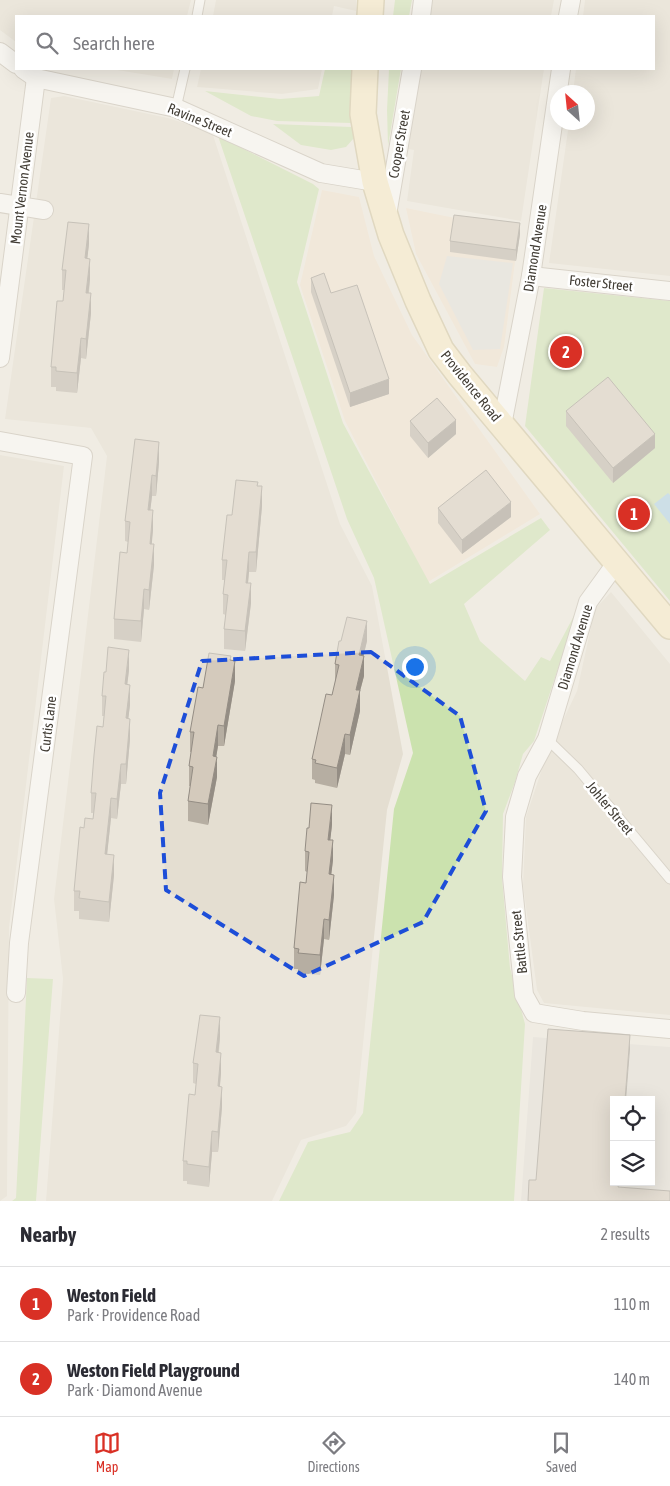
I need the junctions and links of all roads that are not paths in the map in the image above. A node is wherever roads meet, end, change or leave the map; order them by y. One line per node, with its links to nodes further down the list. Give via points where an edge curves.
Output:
1 (200, 0): 5 (lane)
2 (371, 0): 6 (main road)
3 (423, 0): 7 (street)
4 (571, 0): 8 (street)
5 (196, 15)
6 (370, 15)
7 (421, 15)
8 (568, 15)
9 (0, 52): 10 (street)
10 (15, 63)
11 (185, 70): 16 (lane)
12 (365, 70): 17 (main road, Providence Road, via 363,114)
13 (412, 70): 21 (street, Cooper Street)
14 (561, 70): 22 (street, Diamond Avenue)
15 (30, 74): 16 (street, Ravine Street); 19 (street, Mount Vernon Avenue)
16 (176, 108): 17 (street, Ravine Street, via 321,173)
17 (375, 182): 21 (main road, Providence Road)
18 (0, 203): 19 (street)
19 (20, 206): 20 (street); 24 (street, Mount Vernon Avenue)
20 (44, 210)
21 (386, 220): 25 (main road, Providence Road, via 441,350)
22 (531, 276): 23 (street, Foster Street); 25 (street, Diamond Avenue)
23 (670, 291)
24 (0, 358)
25 (502, 425): 27 (main road, Providence Road)
26 (0, 441): 31 (street, Curtis Lane, via 83,456 19,943)
27 (617, 562): 28 (main road, Providence Road); 29 (street, Diamond Avenue, via 588,602)
28 (670, 626)
29 (547, 739): 30 (lane, Johler Street, via 578,769); 32 (street, Battle Street, via 527,776 514,817 512,877 524,994 534,1013)
30 (670, 879)
31 (16, 992)
32 (670, 1029)

